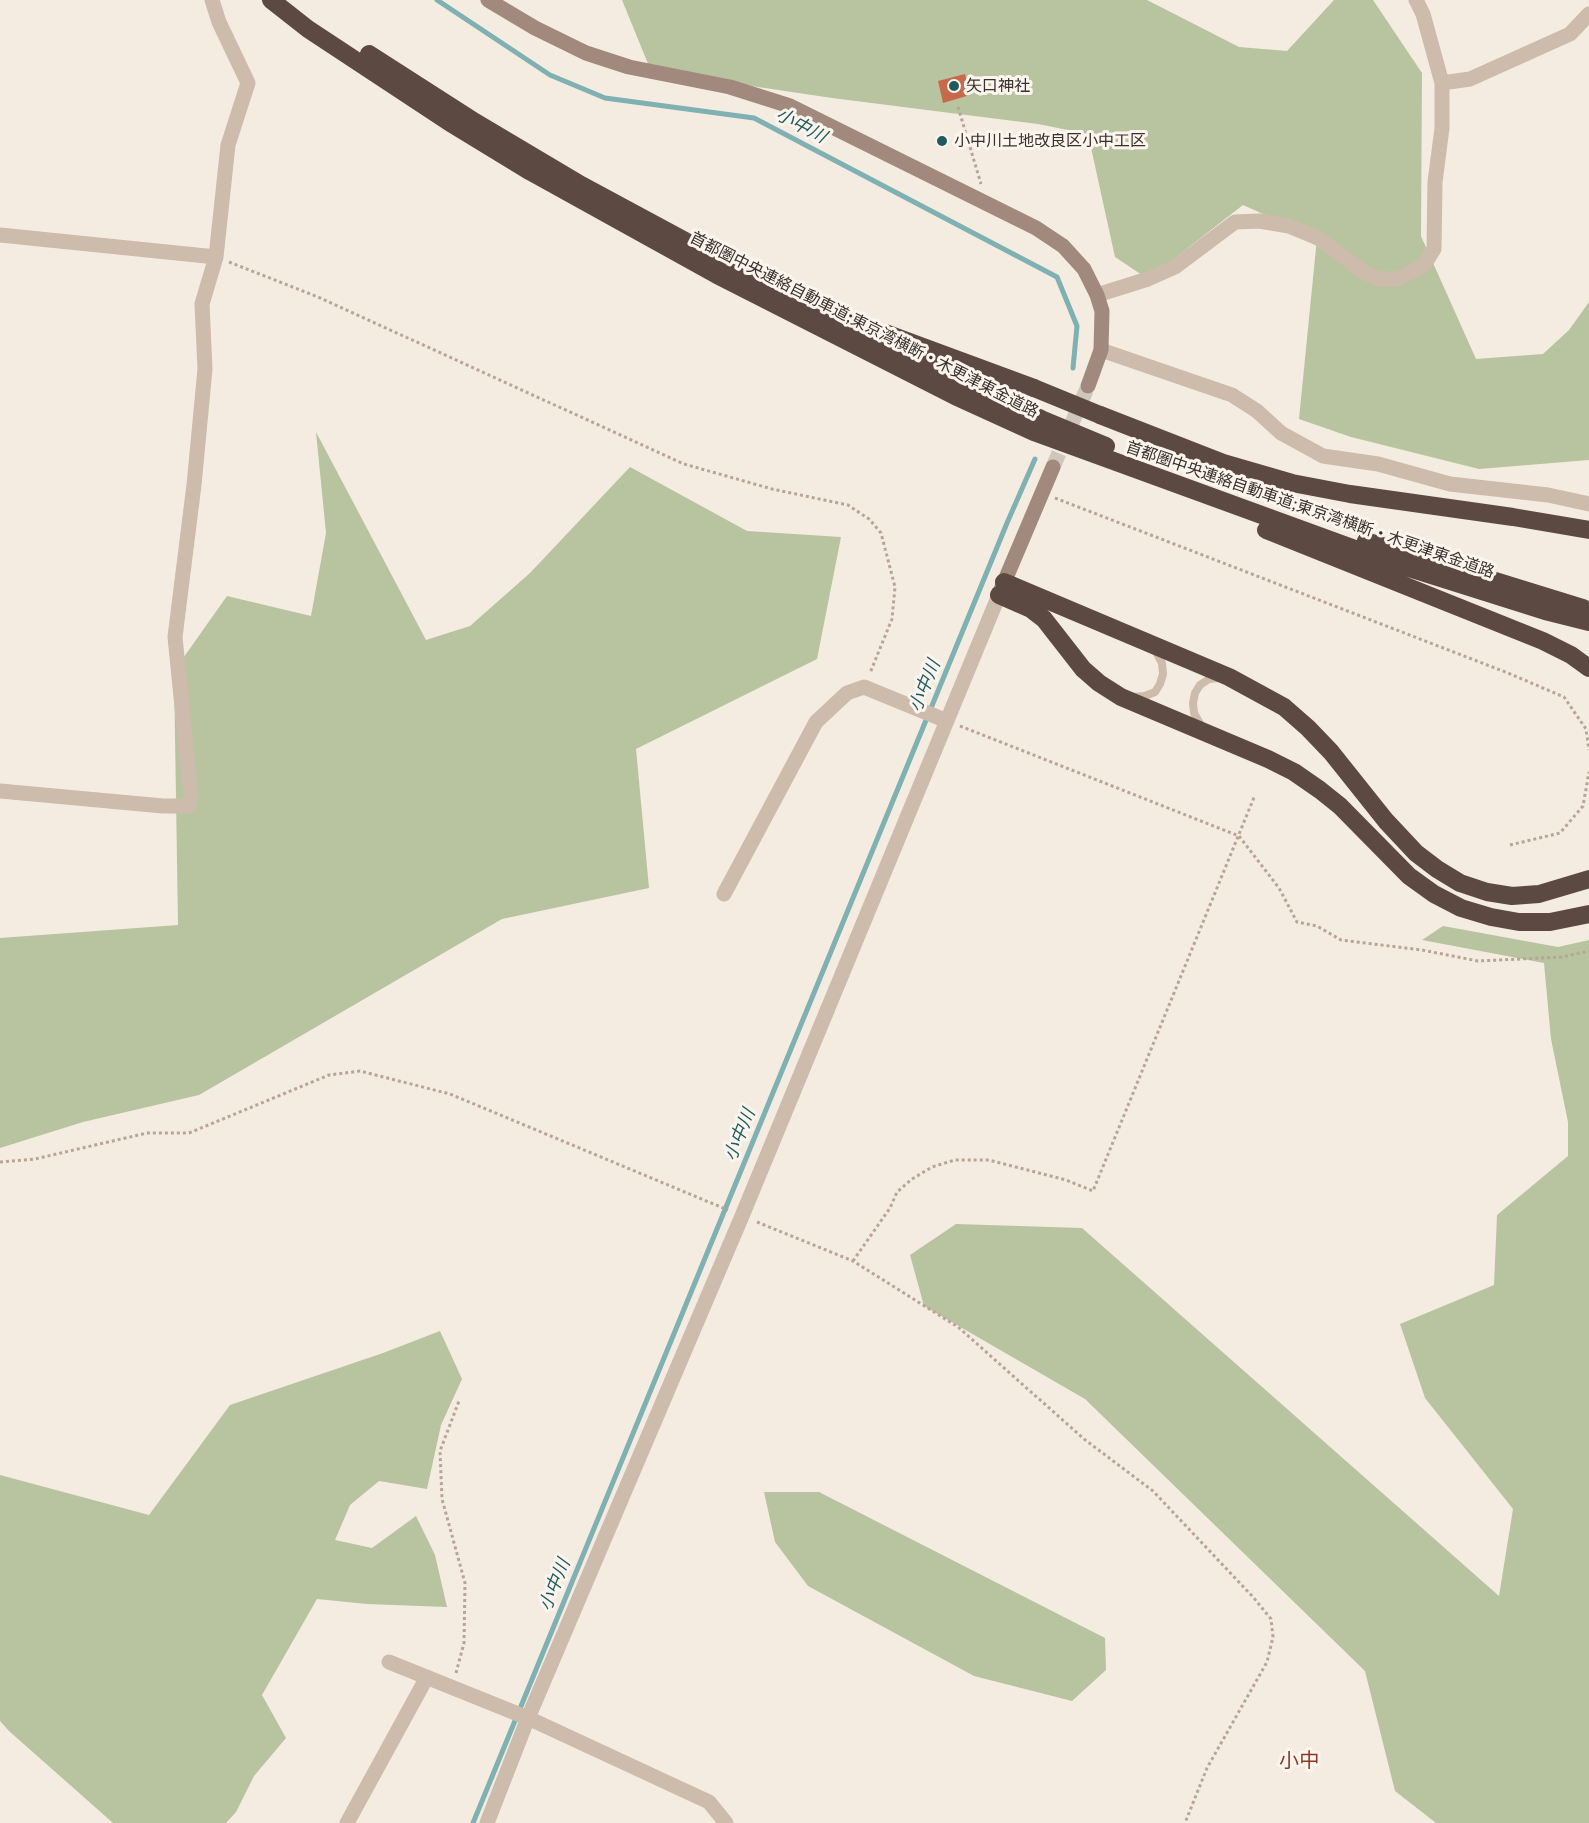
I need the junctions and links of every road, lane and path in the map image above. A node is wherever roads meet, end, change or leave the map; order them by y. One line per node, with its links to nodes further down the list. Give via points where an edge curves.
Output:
1 (212, 0): 11 (street, via 248,83 228,145)
2 (271, 0): 16 (highway, 首都圏中央連絡自動車道;東京湾横断・木更津東金道路, via 308,29 531,172 717,275)
3 (280, 0): 13 (highway, 首都圏中央連絡自動車道;東京湾横断・木更津東金道路, via 581,185)
4 (488, 0): 9 (street, via 586,53 629,67 730,87 790,106)
5 (1416, 0): 7 (street)
6 (1589, 14): 7 (street, via 1570,34 1470,79)
7 (1442, 83): 12 (street, via 1434,249 1424,265 1398,279 1379,279 1318,238 1289,226 1235,222 1175,267)
8 (958, 107): 9 (path)
9 (983, 200): 12 (street, via 1063,246 1084,269)
10 (0, 235): 11 (street)
11 (216, 257): 27 (path, via 318,297 684,464 848,505 881,533 895,587 892,619); 33 (street, via 202,304 205,369 175,637 189,807)
12 (1097, 295): 14 (street, via 1102,311)
13 (818, 308): 20 (highway, bridge, via 1223,464 1350,494); 22 (highway, 首都圏中央連絡自動車道;東京湾横断・木更津東金道路, via 1041,420 1240,500)
14 (1101, 350): 15 (street); 19 (street, via 1232,395 1281,433 1323,456 1378,464 1450,484 1548,495)
15 (1088, 386)
16 (1034, 432): 23 (highway, 首都圏中央連絡自動車道;東京湾横断・木更津東金道路, via 1396,564); 25 (highway, via 1130,477 1543,641)
17 (1053, 467): 18 (street)
18 (1042, 493): 21 (street); 31 (path, via 1564,697 1586,729)
19 (1589, 504)
20 (1589, 530)
21 (1002, 588): 24 (highway); 28 (highway, via 1044,619 1083,669); 29 (street)
22 (1589, 610)
23 (1589, 622)
24 (1148, 642): 26 (highway); 28 (lane, via 1162,663 1160,684 1155,692 1145,696)
25 (1589, 668)
26 (1229, 677): 30 (lane, via 1209,679 1195,693 1194,713); 39 (highway, via 1284,707 1308,728 1386,821 1437,869 1460,883 1504,895 1539,894)
27 (864, 687): 29 (street); 40 (street, via 847,693 816,723)
28 (1121, 697): 30 (highway)
29 (943, 719): 35 (path); 44 (street)
30 (1209, 734): 41 (highway, via 1294,772 1340,806 1409,876 1461,908 1519,922 1550,922)
31 (1589, 750)
32 (1589, 772): 36 (path, via 1583,806 1560,832)
33 (0, 791)
34 (1255, 795): 35 (path)
35 (1239, 836): 42 (path, via 1279,888 1297,922 1317,926 1341,940 1478,962 1562,957); 45 (path, via 1093,1191 989,1160 955,1160 932,1167 897,1192)
36 (1510, 845)
37 (1589, 868): 39 (highway)
38 (1589, 879): 39 (highway)
39 (1561, 888)
40 (724, 894)
41 (1585, 914)
42 (1589, 951)
43 (0, 1162): 44 (path, via 36,1159 147,1133 189,1133 329,1075 360,1071 450,1094)
44 (742, 1216): 45 (path); 50 (street)
45 (853, 1261): 54 (path, via 958,1327 1084,1439 1153,1491 1271,1619 1274,1638 1267,1662 1207,1768)
46 (459, 1401): 49 (path, via 440,1451 442,1499 465,1583 464,1643)
47 (389, 1662): 48 (street)
48 (427, 1677): 49 (street); 51 (street)
49 (452, 1688): 50 (street)
50 (528, 1718): 52 (street); 53 (street, via 709,1802)
51 (347, 1823)
52 (487, 1823)
53 (726, 1823)
54 (1185, 1823)

